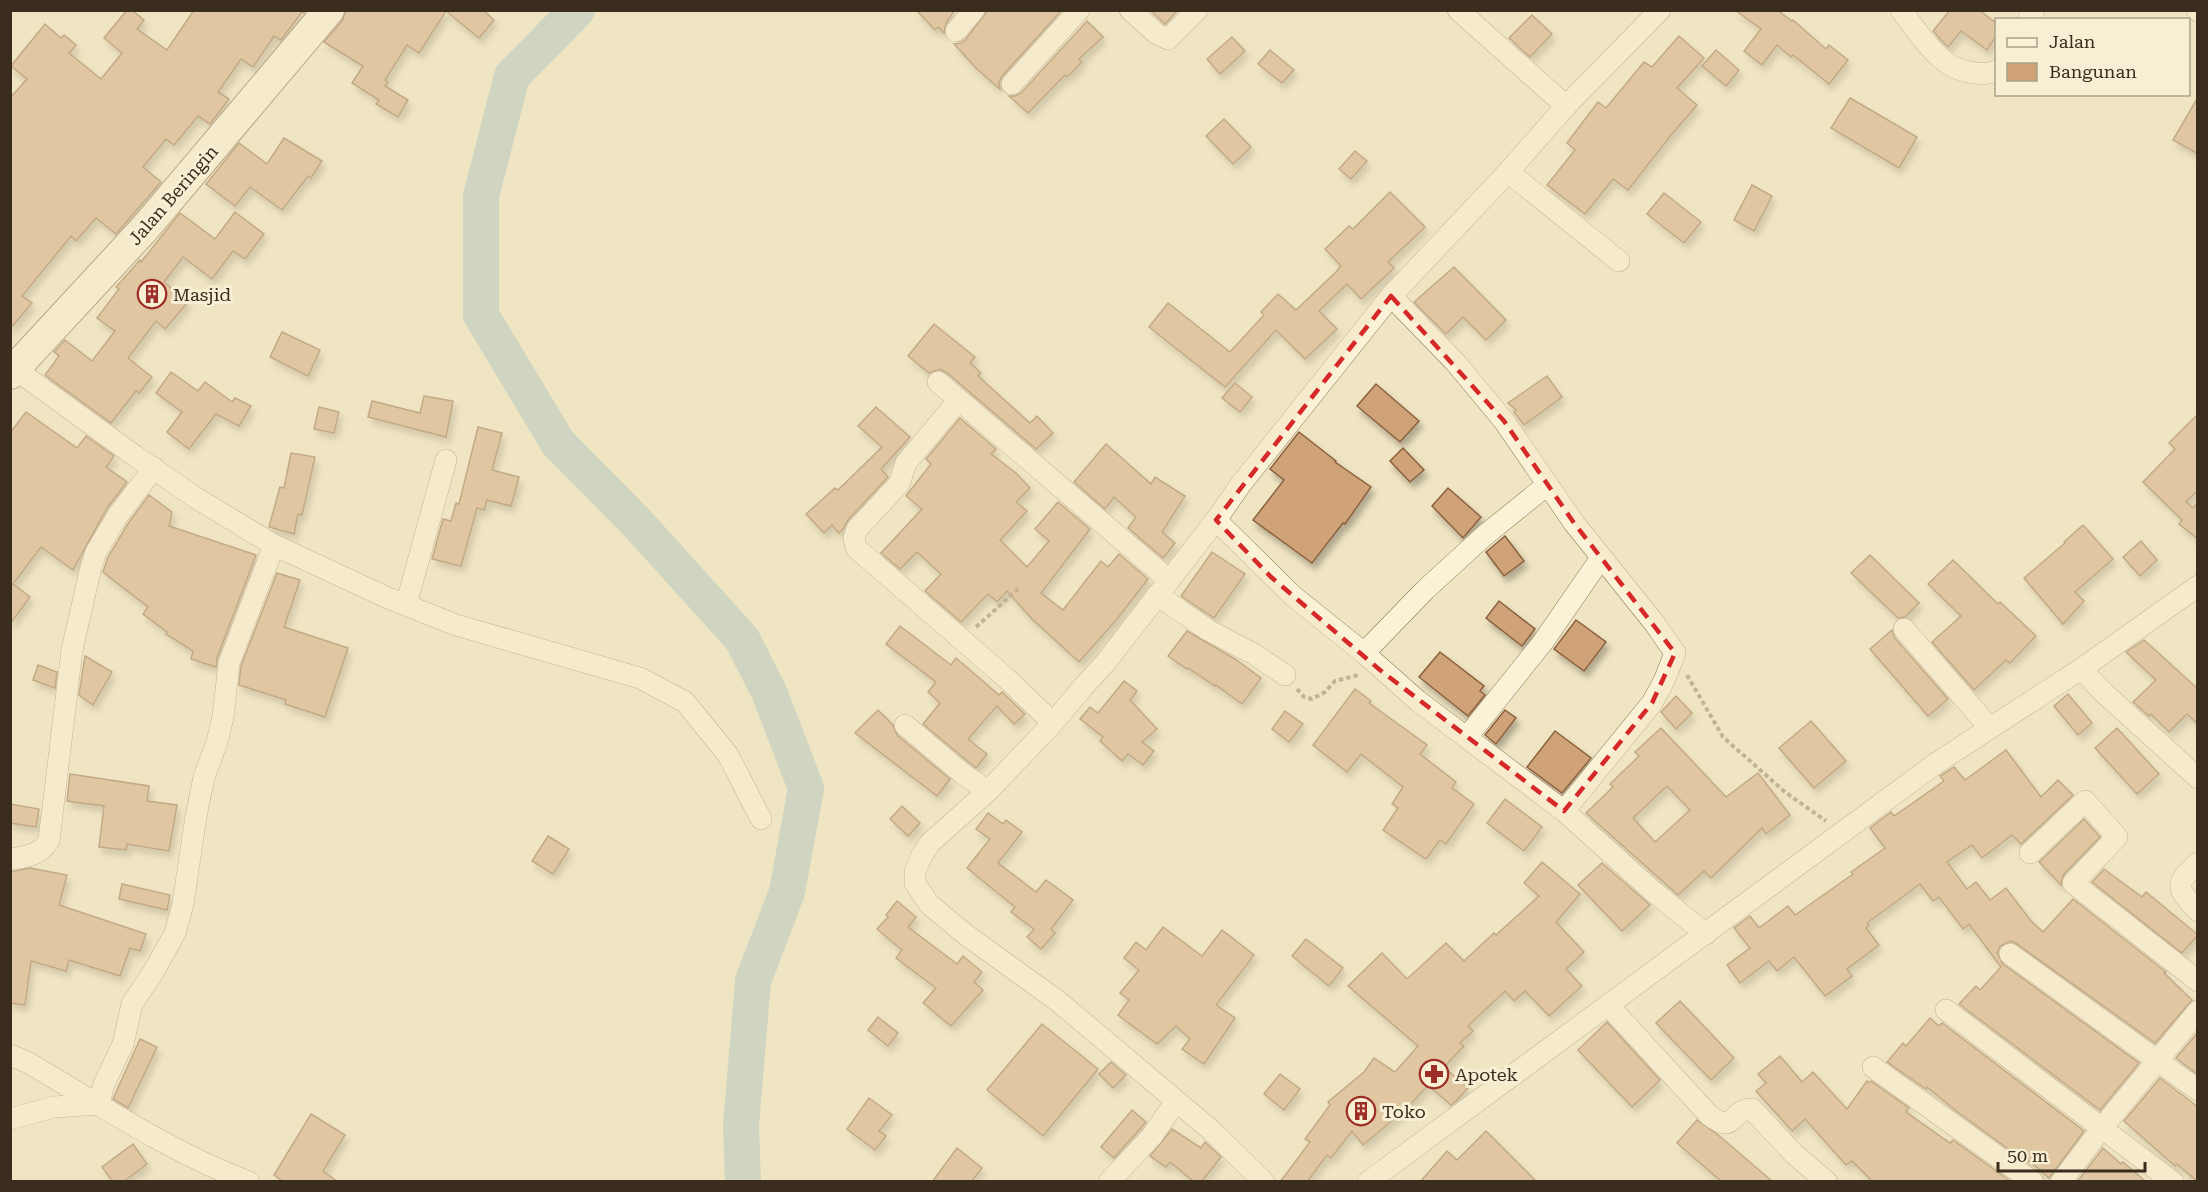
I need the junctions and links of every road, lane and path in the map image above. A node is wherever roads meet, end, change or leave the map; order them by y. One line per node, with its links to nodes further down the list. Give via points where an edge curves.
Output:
1 (329, 10): 16 (street, Jalan Beringin, via 146,227)
2 (974, 10): 9 (street)
3 (1079, 10): 11 (street)
4 (1130, 10): 5 (street, via 1168,39)
5 (1197, 10)
6 (1458, 10): 12 (street)
7 (1660, 10): 12 (street)
8 (1901, 10): 10 (street, via 1944,62 1968,72)
9 (956, 31)
10 (1995, 71)
11 (1012, 84)
12 (1566, 106): 13 (street)
13 (1508, 172): 14 (street); 15 (street)
14 (1619, 261)
15 (1390, 296): 21 (street, via 1455,362 1504,421); 22 (street)
16 (12, 369): 20 (street)
17 (938, 382): 18 (street)
18 (958, 401): 26 (street); 30 (street, via 906,463 899,484 857,529 854,538 856,548)
19 (446, 460): 28 (street)
20 (154, 468): 23 (street); 46 (street, via 113,522 91,567 72,650 49,840 45,848 30,856)
21 (1547, 484): 24 (street); 31 (street, via 1425,590)
22 (1216, 520): 26 (street); 31 (street, via 1278,583)
23 (274, 545): 28 (street); 60 (street, via 229,663 223,717 204,777 183,903 174,933 132,1004 123,1044)
24 (1601, 558): 32 (street); 39 (street, via 1543,642)
25 (2198, 586): 33 (street)
26 (1163, 587): 35 (street, via 1208,630); 36 (street)
27 (1018, 590): 30 (path)
28 (406, 605): 43 (street, via 494,637 640,678 685,702 728,755)
29 (1904, 629): 38 (street)
30 (962, 639): 36 (street)
31 (1364, 653): 34 (street)
32 (1675, 654): 42 (street, via 1652,702); 44 (path, via 1723,737 1785,792)
33 (2081, 669): 38 (street); 40 (street)
34 (1380, 670): 35 (path, via 1335,681 1312,699 1304,698); 39 (street)
35 (1285, 675)
36 (1053, 723): 41 (street)
37 (905, 725): 41 (street)
38 (1990, 728): 44 (street)
39 (1467, 737): 42 (street)
40 (2198, 778)
41 (988, 791): 59 (street, via 930,843 921,856 915,883 929,903 965,934 1059,1002)
42 (1564, 812): 49 (street)
43 (761, 819)
44 (1841, 832): 49 (street)
45 (2030, 853): 51 (street, via 2085,801 2117,837 2073,883)
46 (10, 860)
47 (2198, 863): 48 (street, via 2185,874 2180,888)
48 (2198, 910)
49 (1706, 934): 52 (street)
50 (2010, 954): 56 (street)
51 (2198, 981)
52 (1609, 1006): 66 (street); 67 (street, via 1720,1124 1752,1109)
53 (1946, 1010): 62 (street)
54 (2198, 1011): 56 (street)
55 (10, 1055): 60 (street)
56 (2157, 1060): 58 (street); 62 (street)
57 (1873, 1067): 68 (street)
58 (2198, 1090)
59 (1176, 1101): 64 (street, via 1152,1136); 65 (street)
60 (99, 1104): 61 (street, via 54,1107); 63 (street, via 173,1147)
61 (10, 1119)
62 (2101, 1129): 69 (street); 70 (street)
63 (249, 1182)
64 (1109, 1182)
65 (1264, 1182)
66 (1368, 1182)
67 (1827, 1182)
68 (2033, 1182)
69 (2061, 1182)
70 (2173, 1182)

